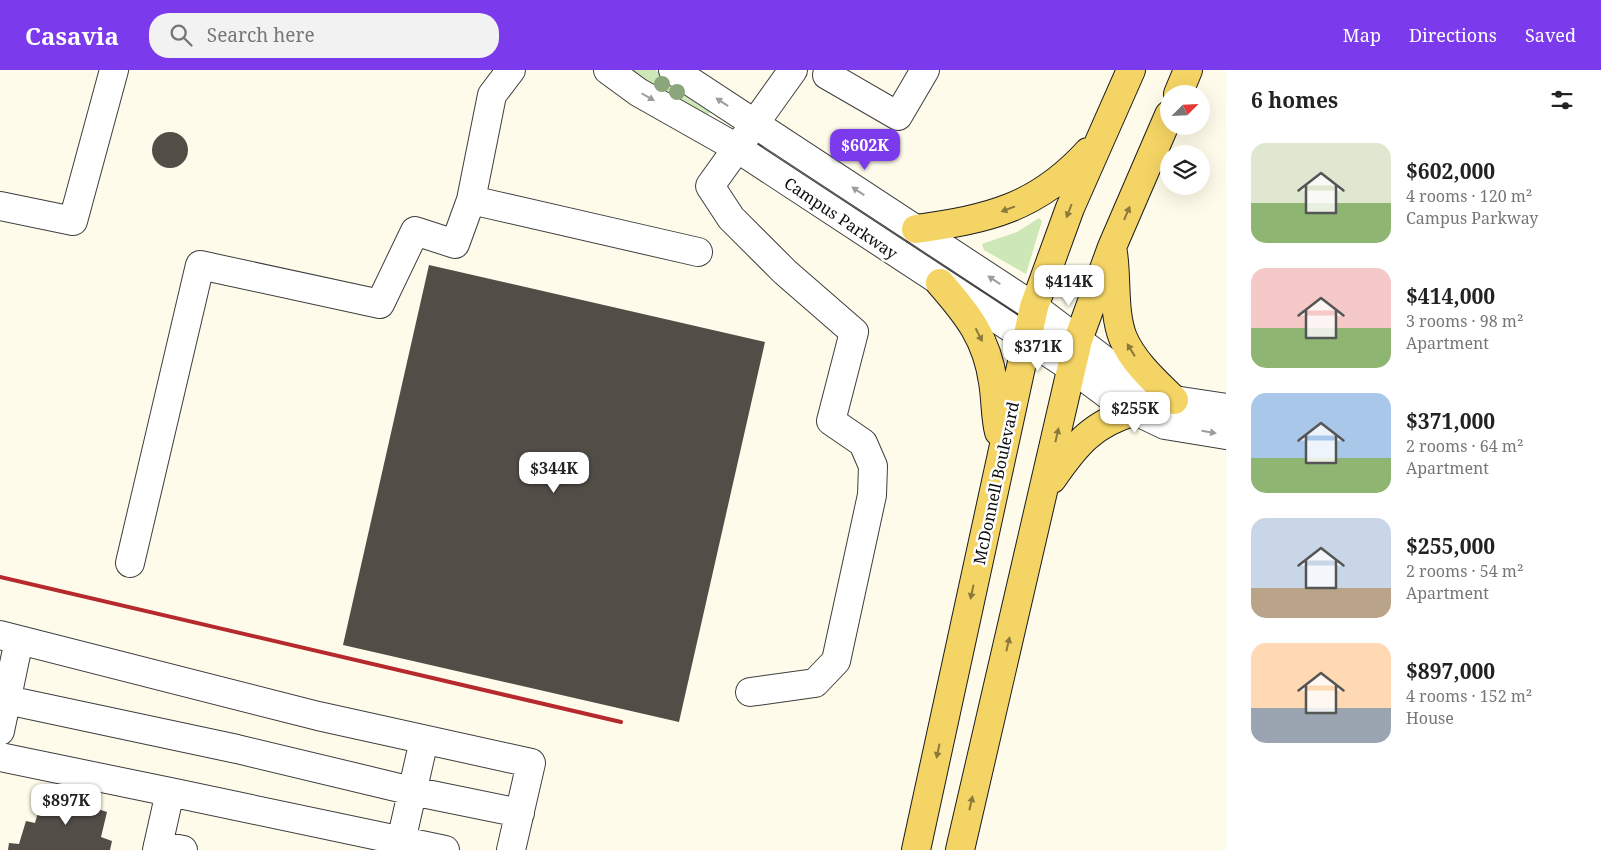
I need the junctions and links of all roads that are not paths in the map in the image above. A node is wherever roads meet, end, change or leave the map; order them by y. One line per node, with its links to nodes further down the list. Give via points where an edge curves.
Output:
1 (114, 70): 16 (street, via 73,221)
2 (511, 70): 15 (street, via 492,95)
3 (608, 70): 14 (street, Campus Parkway, one-way to 14, via 638,92)
4 (673, 70): 11 (street, Campus Parkway, one-way to 4)
5 (793, 70): 11 (street)
6 (829, 70): 7 (street, via 827,75 898,116)
7 (925, 70)
8 (1131, 70): 13 (main road, McDonnell Boulevard)
9 (1188, 70): 10 (main road)
10 (1182, 85)
11 (754, 124): 14 (street); 17 (street, Campus Parkway, one-way to 11)
12 (1160, 135): 18 (main road, one-way to 12)
13 (1101, 138): 17 (main road, one-way to 17, via 1069,173 1031,199 977,219); 21 (main road, McDonnell Boulevard, one-way to 21, via 1070,208)
14 (737, 148): 20 (street, Campus Parkway); 33 (street, via 710,186 731,218 785,272 854,332 832,421 863,443 873,466 872,495 836,661 815,683)
15 (471, 200): 19 (street); 31 (street, via 455,244 415,231 380,304 200,265)
16 (0, 206)
17 (916, 229): 21 (street, Campus Parkway, one-way to 17)
18 (1112, 247): 23 (main road); 25 (main road, one-way to 18, via 1143,369 1122,336)
19 (698, 252)
20 (940, 283): 22 (street, Campus Parkway); 29 (main road, one-way to 29, via 968,314 982,339 992,374 998,428)
21 (1034, 307): 22 (main road, McDonnell Boulevard); 23 (street, Campus Parkway)
22 (1027, 339): 24 (street, Campus Parkway); 29 (main road, McDonnell Boulevard)
23 (1078, 340): 24 (main road); 25 (street, Campus Parkway, via 1129,379)
24 (1072, 368): 27 (street, Campus Parkway, via 1119,403); 30 (main road, one-way to 24)
25 (1174, 400): 26 (street, Campus Parkway)
26 (1226, 408)
27 (1136, 411): 28 (street, Campus Parkway, one-way to 28, via 1165,425); 30 (main road, via 1096,427 1073,448)
28 (1226, 435)
29 (1004, 448): 45 (main road, McDonnell Boulevard, one-way to 45)
30 (1043, 493): 46 (main road, one-way to 30)
31 (130, 564)
32 (10, 637): 34 (street); 36 (street)
33 (750, 692)
34 (7, 700): 35 (street); 38 (street, via 237,749)
35 (0, 731)
36 (424, 740): 38 (street); 40 (street, via 531,763)
37 (0, 757): 39 (street)
38 (412, 791): 40 (street); 41 (street)
39 (170, 792): 41 (street); 42 (street)
40 (520, 813): 44 (street)
41 (400, 845): 43 (street)
42 (166, 848)
43 (445, 850)
44 (512, 850)
45 (916, 850)
46 (960, 850)

